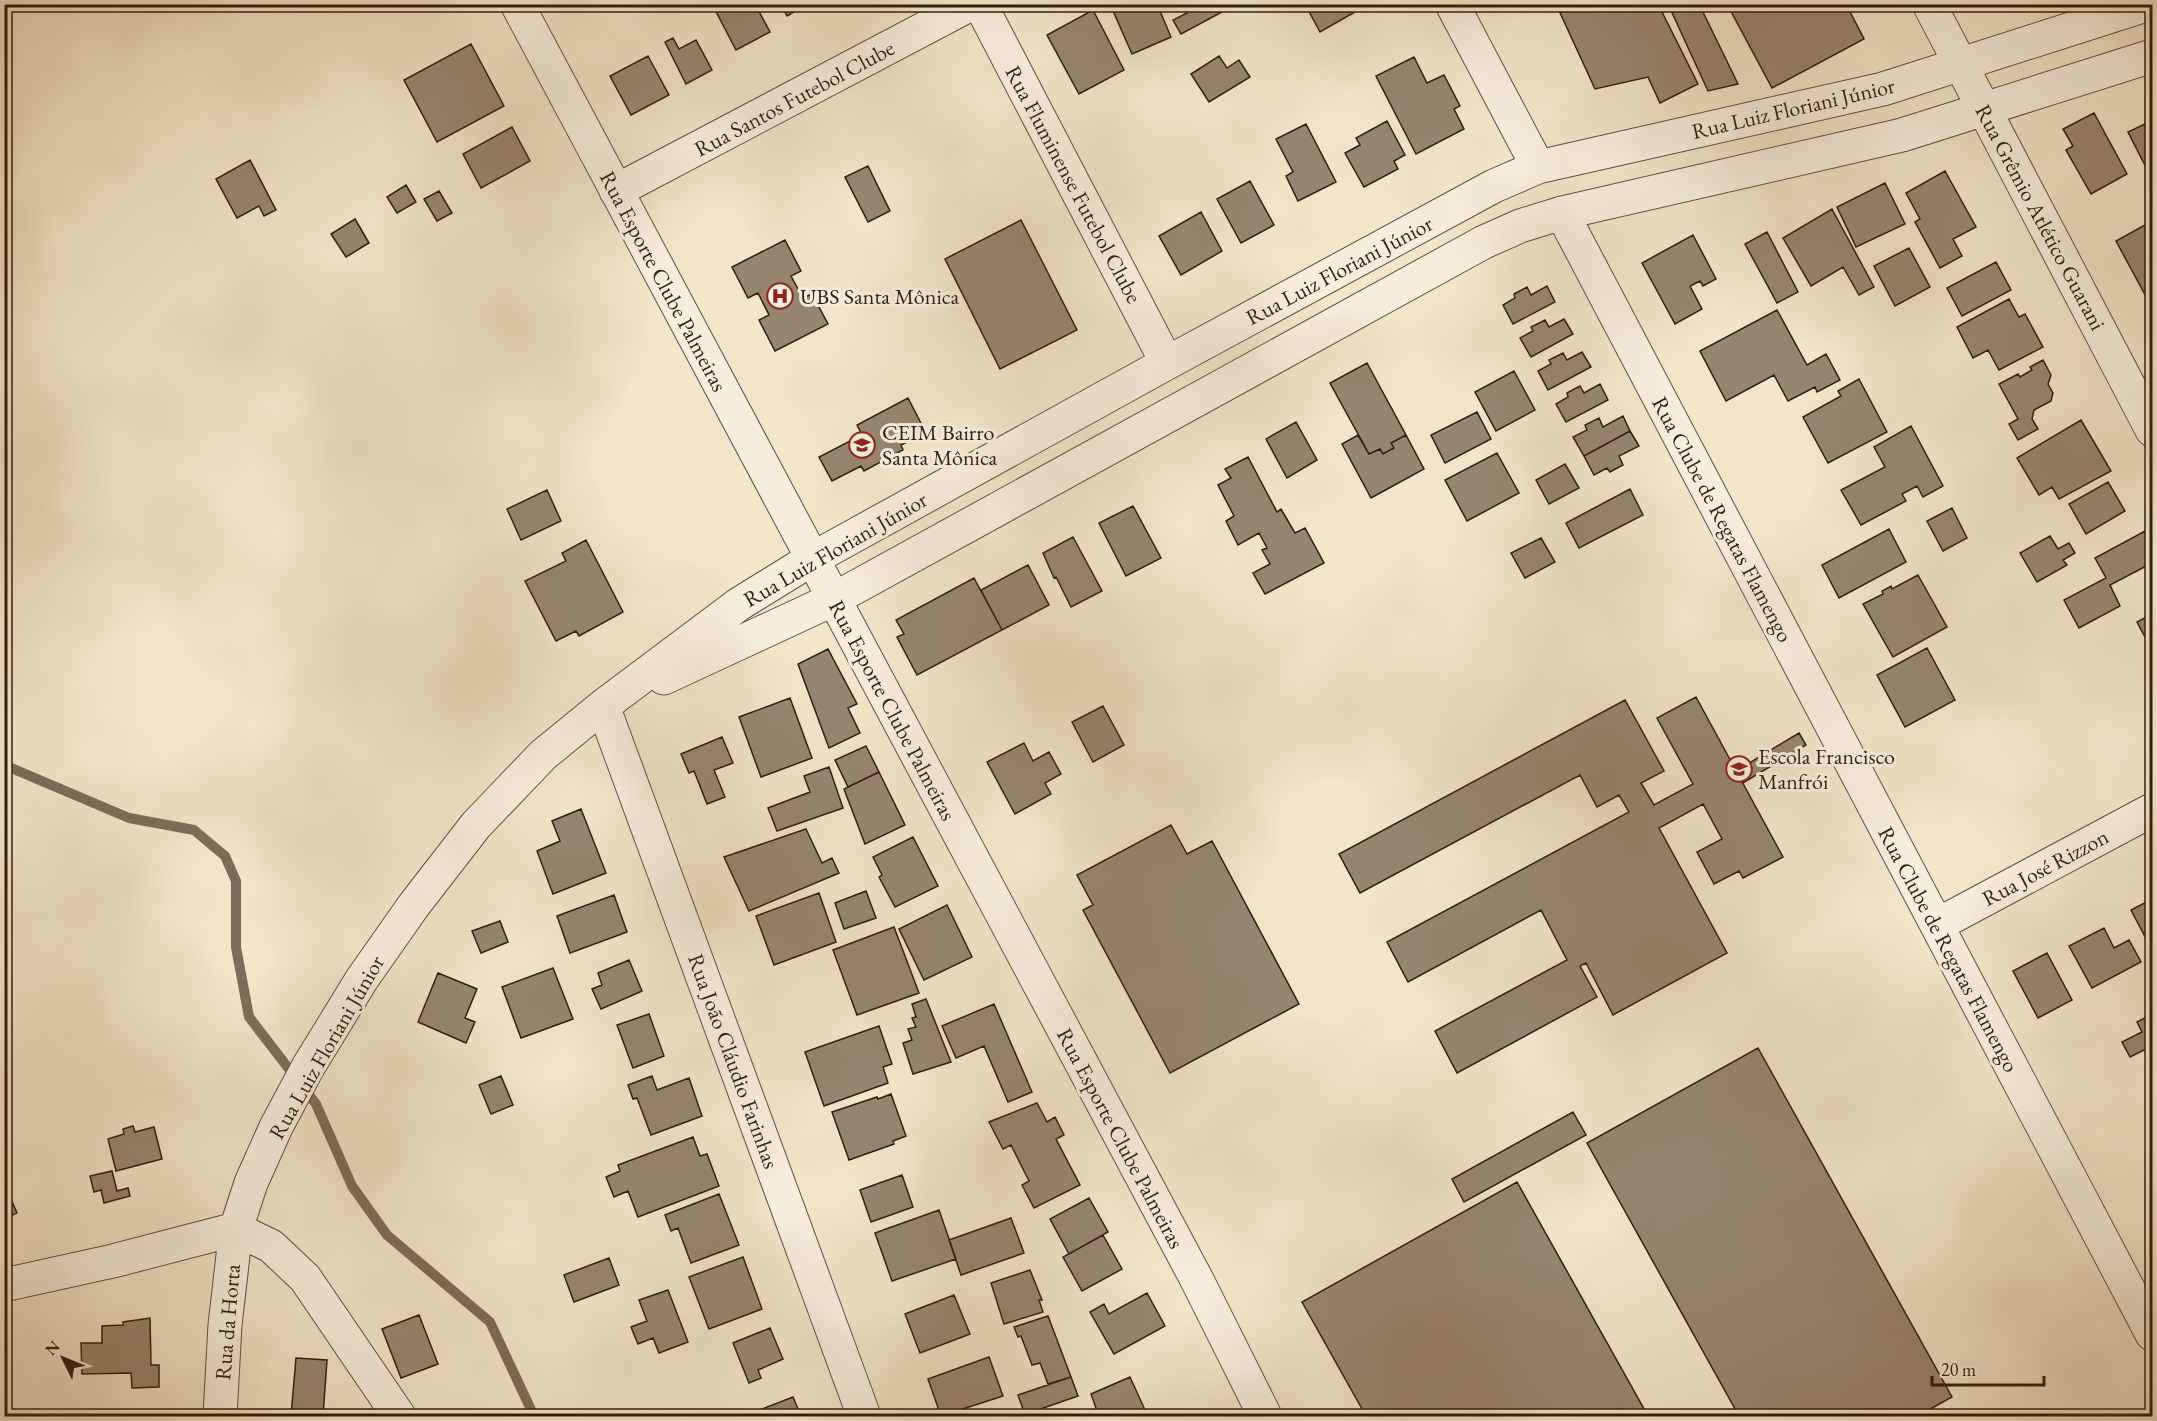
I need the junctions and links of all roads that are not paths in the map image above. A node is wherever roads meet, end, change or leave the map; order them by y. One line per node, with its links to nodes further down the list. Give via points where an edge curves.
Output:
1 (517, 4): 11 (street, Rua Esporte Clube Palmeiras)
2 (971, 4): 11 (street, Rua Santos Futebol Clube)
3 (980, 4): 13 (street, Rua Fluminense Futebol Clube)
4 (1452, 4): 10 (street)
5 (1929, 4): 8 (street, Rua Grêmio Atlético Guarani)
6 (2150, 4): 8 (street, Rua Luiz Floriani Júnior)
7 (2152, 56): 9 (street, Rua Luiz Floriani Júnior)
8 (1960, 64): 9 (street, Rua Grêmio Atlético Guarani); 10 (street, Rua Luiz Floriani Júnior, via 1883,89)
9 (1983, 109): 12 (street, Rua Luiz Floriani Júnior, via 1846,149); 14 (street, Rua Grêmio Atlético Guarani)
10 (1538, 167): 13 (street, Rua Luiz Floriani Júnior, via 1494,186)
11 (616, 191): 15 (street, Rua Esporte Clube Palmeiras)
12 (1562, 213): 16 (street, Rua Luiz Floriani Júnior, via 1484,242); 19 (street, Rua Clube de Regatas Flamengo)
13 (1167, 363): 15 (street, Rua Luiz Floriani Júnior)
14 (2152, 430)
15 (812, 559): 16 (street, Rua Esporte Clube Palmeiras); 17 (street, Rua Luiz Floriani Júnior, via 739,604)
16 (834, 599): 17 (street, Rua Luiz Floriani Júnior); 26 (street, Rua Esporte Clube Palmeiras, via 1197,1280)
17 (603, 706): 20 (street, Rua Luiz Floriani Júnior, via 543,755 476,825 362,979 276,1127); 25 (street, Rua João Cláudio Farinhas)
18 (2152, 810): 19 (street, Rua José Rizzon)
19 (1937, 925): 22 (street, Rua Clube de Regatas Flamengo)
20 (236, 1229): 21 (street); 23 (street, Rua da Horta); 24 (street, via 271,1246 305,1278)
21 (4, 1285)
22 (2152, 1334)
23 (220, 1416)
24 (399, 1416)
25 (864, 1416)
26 (1265, 1416)

